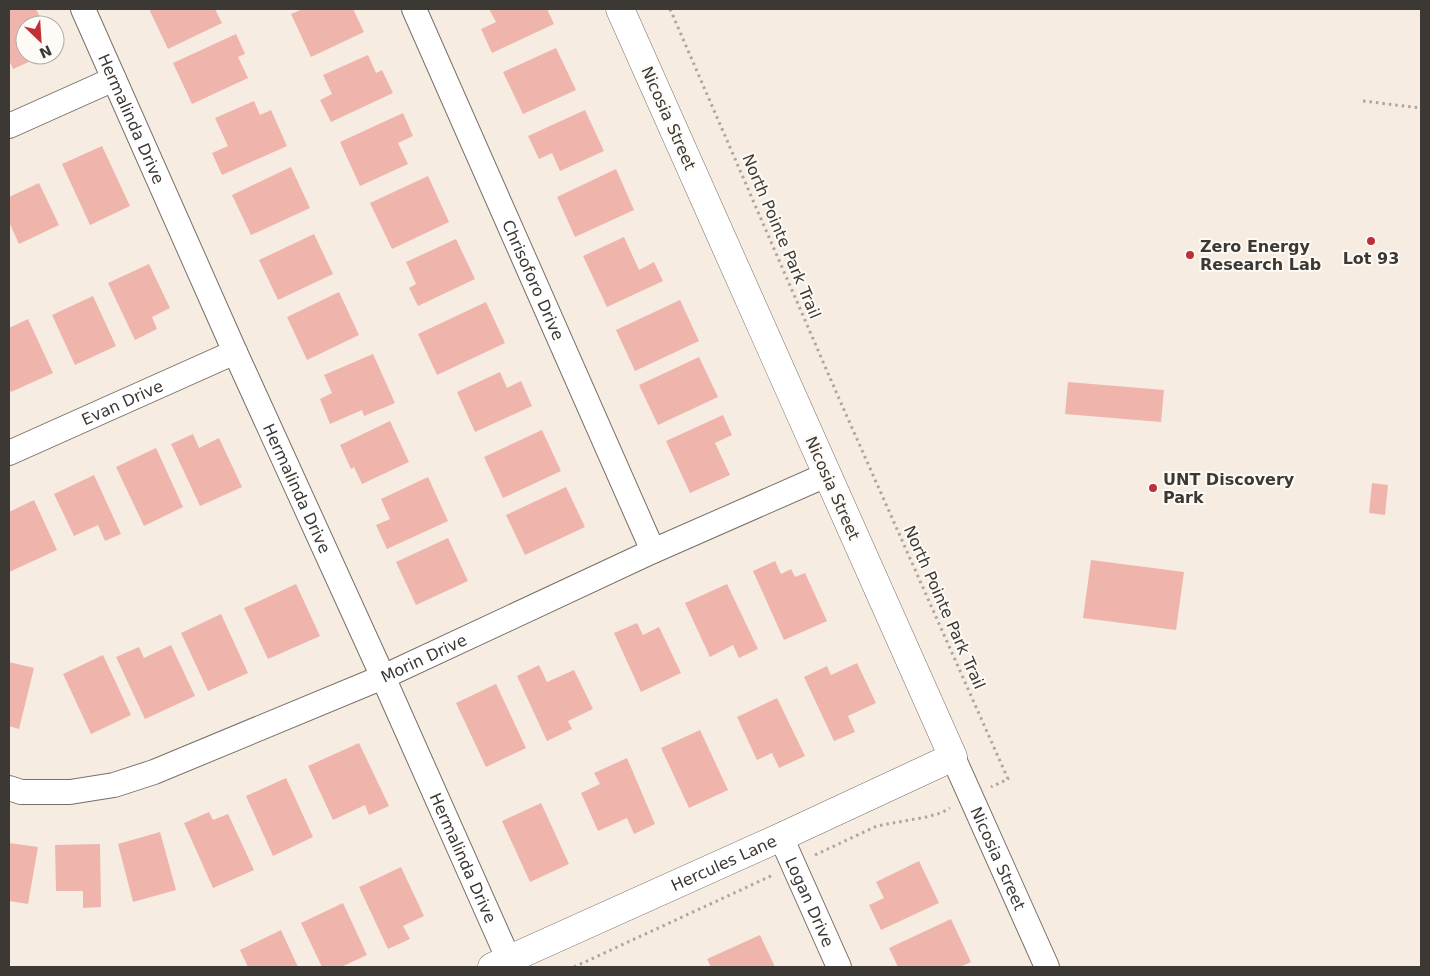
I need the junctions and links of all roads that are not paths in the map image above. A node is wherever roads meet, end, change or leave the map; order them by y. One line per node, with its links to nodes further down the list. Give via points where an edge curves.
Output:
1 (83, 9): 4 (street, Hermalinda Drive)
2 (414, 9): 9 (street, Chrisoforo Drive)
3 (620, 9): 8 (street, Nicosia Street)
4 (114, 79): 5 (street); 6 (street, Hermalinda Drive)
5 (9, 126)
6 (235, 352): 7 (street, Evan Drive); 10 (street, Hermalinda Drive)
7 (9, 453)
8 (826, 475): 9 (street, Morin Drive); 11 (street, Nicosia Street)
9 (654, 551): 10 (street, Morin Drive)
10 (383, 677): 12 (street, Morin Drive, via 154,772 114,785 70,792 21,792); 14 (street, Hermalinda Drive)
11 (953, 757): 13 (street, Hercules Lane); 16 (street, Nicosia Street)
12 (9, 788)
13 (781, 837): 14 (street, Hercules Lane); 15 (street, Logan Drive)
14 (504, 965)
15 (838, 967)
16 (1047, 967)

